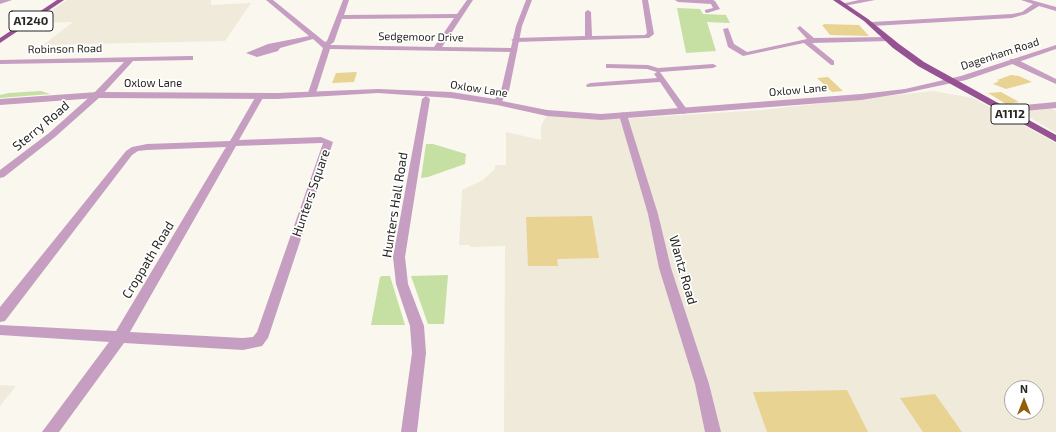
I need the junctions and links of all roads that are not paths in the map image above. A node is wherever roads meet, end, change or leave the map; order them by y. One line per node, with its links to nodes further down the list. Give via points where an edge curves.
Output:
1 (9, 0): 13 (street)
2 (61, 0): 28 (main road, A1240)
3 (269, 0): 24 (street)
4 (346, 0): 20 (street)
5 (470, 0): 19 (street)
6 (529, 0): 27 (street)
7 (645, 0): 25 (street, via 650,36)
8 (678, 0): 9 (street)
9 (697, 0): 17 (street, via 713,2 717,9)
10 (836, 0): 14 (main road, A1112)
11 (872, 0): 14 (street)
12 (1024, 0): 15 (street)
13 (0, 2)
14 (844, 4): 21 (main road, A1112)
15 (1038, 4): 16 (street); 21 (street, via 1024,13 1012,16)
16 (1056, 9)
17 (707, 11)
18 (588, 12): 25 (street)
19 (460, 16): 20 (street); 33 (street)
20 (339, 17): 30 (street)
21 (872, 24): 26 (main road, A1112)
22 (800, 28): 29 (street)
23 (726, 29): 29 (street, via 731,45 746,54)
24 (315, 36): 30 (street); 31 (street)
25 (589, 39): 27 (street)
26 (889, 39): 29 (street); 44 (main road, A1112, via 911,58)
27 (516, 40): 34 (street)
28 (0, 41)
29 (809, 41): 39 (street)
30 (327, 45): 33 (street, Sedgemoor Drive); 47 (street)
31 (278, 46)
32 (1056, 47): 37 (street, Dagenham Road)
33 (437, 48): 34 (street, Sedgemoor Drive)
34 (514, 50): 52 (street, via 505,91)
35 (190, 58): 36 (street, Robinson Road)
36 (131, 59): 38 (street, Robinson Road); 48 (street)
37 (1013, 61): 44 (street, Dagenham Road); 45 (street)
38 (0, 62)
39 (831, 63)
40 (609, 66): 42 (street, via 648,66)
41 (713, 66): 42 (street)
42 (658, 70): 43 (street)
43 (661, 80): 46 (street); 55 (street)
44 (950, 81): 54 (main road, A1112); 55 (street, Oxlow Lane, via 861,97)
45 (1056, 82)
46 (590, 84)
47 (312, 93): 49 (street, Oxlow Lane); 52 (street, Oxlow Lane, via 378,91 451,95)
48 (98, 95): 49 (street, Oxlow Lane); 51 (street, Oxlow Lane); 59 (street, Sterry Road)
49 (260, 96): 58 (street, Croppath Road)
50 (426, 99): 64 (street, Hunters Hall Road, via 398,257 402,284 417,326 419,353)
51 (0, 102)
52 (497, 102): 56 (street, Oxlow Lane, via 565,116)
53 (1056, 105): 54 (street)
54 (1003, 110): 57 (main road, A1112)
55 (684, 111): 56 (street, Oxlow Lane)
56 (623, 115): 65 (street, Wantz Road, via 653,214 665,268 702,384)
57 (1056, 139)
58 (232, 144): 60 (street, Hunters Square, via 147,147 131,151); 62 (street, Croppath Road); 62 (street, Hunters Square, via 320,140 328,142 263,334 257,342 243,344)
59 (0, 175)
60 (0, 317)
61 (0, 330): 62 (street, Hunters Square)
62 (120, 337): 63 (street, Croppath Road)
63 (50, 432)
64 (409, 432)
65 (713, 432)

